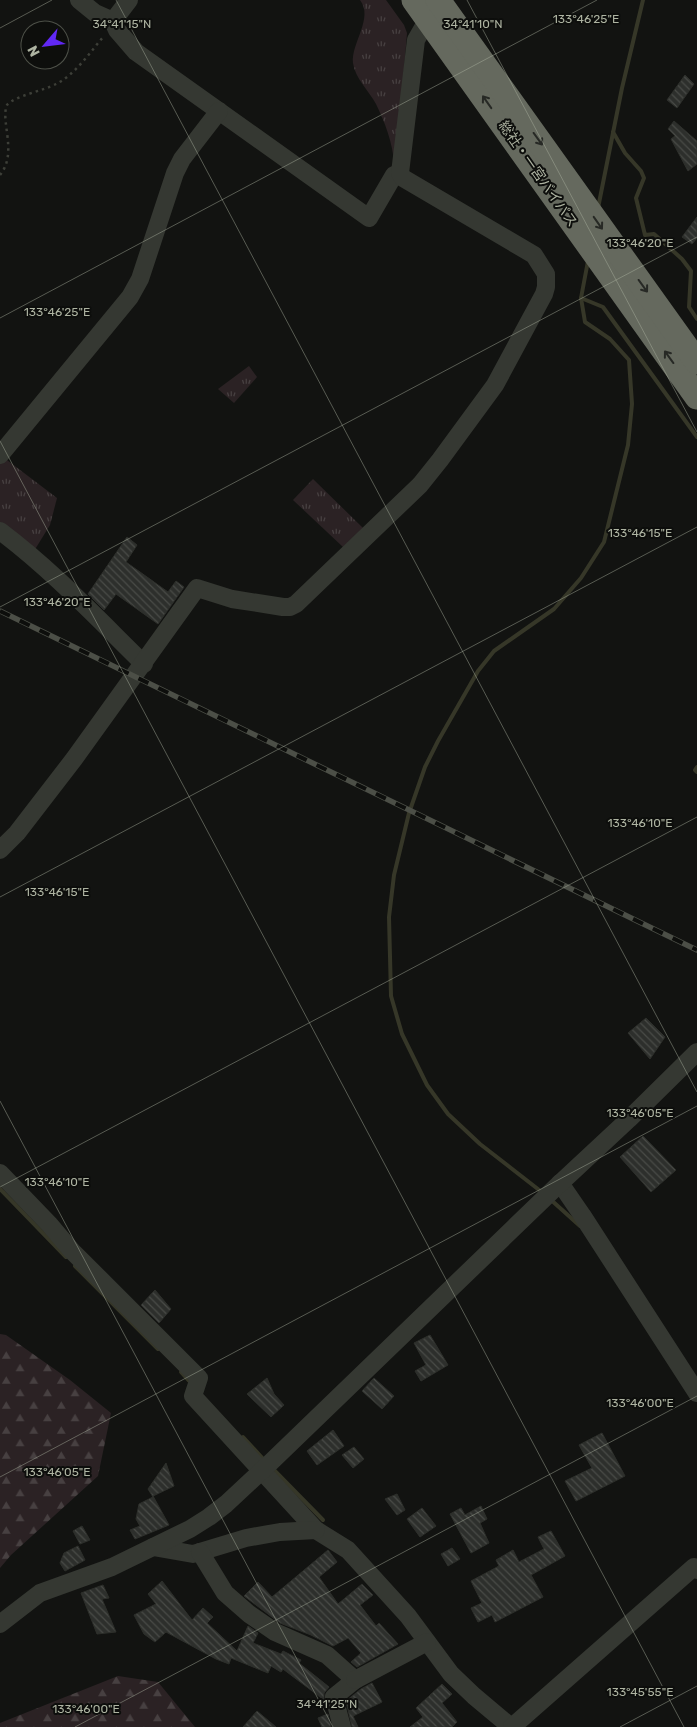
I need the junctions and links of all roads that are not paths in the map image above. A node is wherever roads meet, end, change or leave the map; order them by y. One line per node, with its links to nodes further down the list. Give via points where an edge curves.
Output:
1 (79, 0): 4 (street)
2 (129, 0): 4 (street)
3 (424, 5): 6 (street, via 416,40); 7 (highway, 総社・一宮バイパス, one-way to 7, via 581,199); 8 (highway, 総社・一宮バイパス, one-way to 3, via 576,228)
4 (114, 23): 5 (street, via 136,52)
5 (219, 111): 6 (street, via 369,218 394,175); 9 (street, via 175,173 140,279 130,297)
6 (400, 173): 11 (street, via 403,178 534,255 546,274 546,286 528,326 494,385 420,485 296,604 283,607 197,588)
7 (697, 362)
8 (697, 397)
9 (0, 455)
10 (0, 530): 11 (street, via 36,560)
11 (144, 664): 12 (street, via 17,833)
12 (0, 850)
13 (695, 1057): 15 (street)
14 (0, 1173): 17 (street, via 72,1251 199,1378 193,1396)
15 (558, 1185): 16 (street, via 582,1215); 17 (street)
16 (697, 1393)
17 (266, 1468): 18 (street); 19 (street, via 209,1517)
18 (316, 1530): 20 (street, via 246,1538); 23 (street, via 348,1550 408,1616)
19 (153, 1547): 20 (street, via 193,1554); 22 (street, via 112,1567 40,1593)
20 (200, 1552): 24 (street, via 225,1593 249,1614 275,1632 328,1655)
21 (697, 1570): 26 (street, via 694,1567)
22 (0, 1624)
23 (427, 1642): 24 (street); 26 (street, via 451,1674)
24 (355, 1680): 25 (street, via 334,1697)
25 (342, 1727)
26 (511, 1727)

